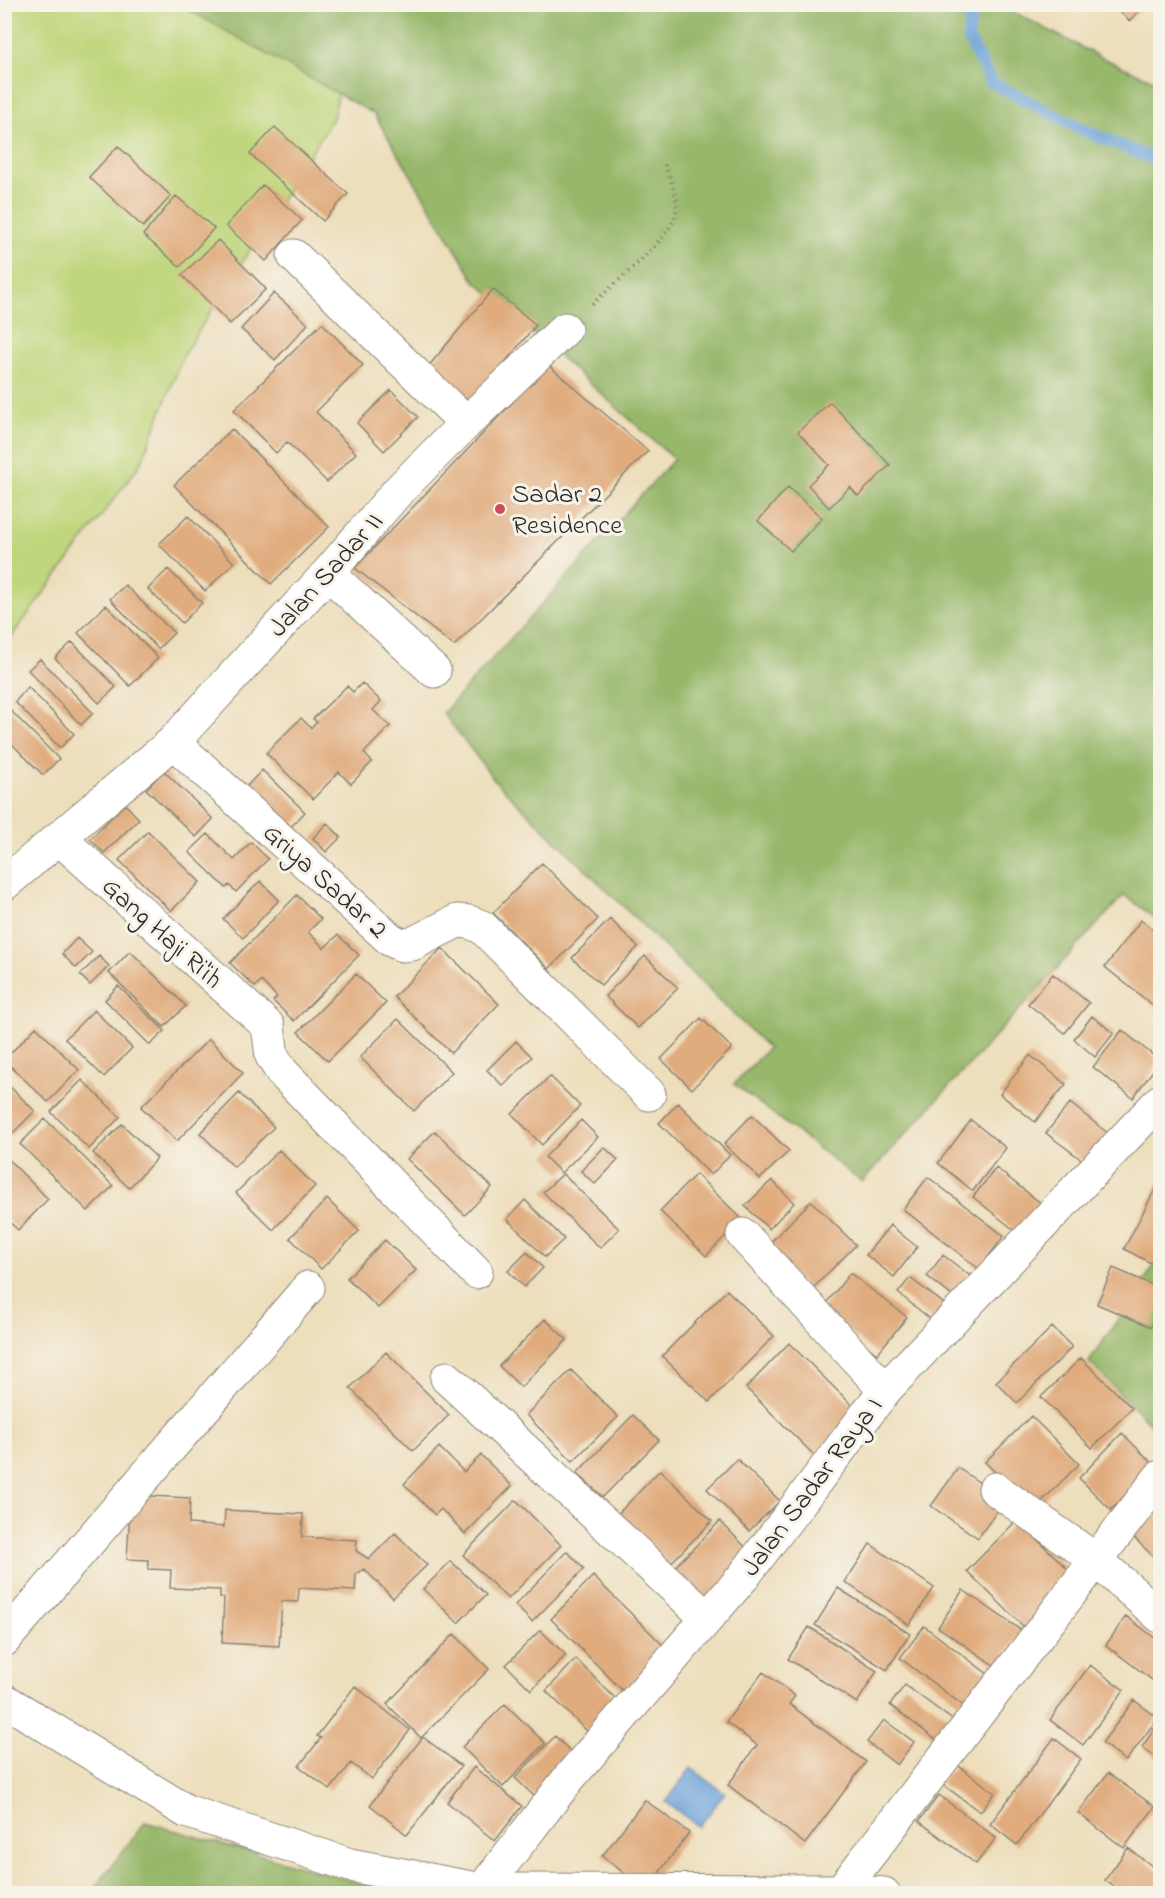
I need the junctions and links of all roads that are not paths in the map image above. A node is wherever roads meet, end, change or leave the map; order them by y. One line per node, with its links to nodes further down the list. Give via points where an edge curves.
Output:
1 (294, 256): 3 (street)
2 (565, 329): 3 (street, Jalan Sadar II)
3 (466, 423): 4 (street, Jalan Sadar II, via 398,491)
4 (328, 573): 5 (street); 6 (street, Jalan Sadar II)
5 (434, 671)
6 (173, 742): 7 (street, Jalan Sadar II); 9 (street, Griya Sadar 2, via 392,940 412,944 458,921 482,927)
7 (59, 838): 8 (street, Jalan Sadar II); 12 (street, Gang Haji Ri'ih, via 268,1026 272,1056 282,1072)
8 (4, 884)
9 (649, 1094)
10 (1161, 1101): 15 (street, Jalan Sadar Raya I)
11 (743, 1234): 15 (street)
12 (476, 1272)
13 (308, 1288): 21 (street)
14 (447, 1378): 20 (street)
15 (885, 1390): 20 (street, Jalan Sadar Raya I, via 743,1577)
16 (1161, 1477): 18 (street)
17 (995, 1489): 18 (street)
18 (1096, 1560): 19 (street); 24 (street)
19 (1161, 1616)
20 (707, 1618): 23 (street, Jalan Sadar Raya I, via 569,1778)
21 (4, 1640)
22 (4, 1700): 23 (street, via 186,1811 350,1864)
23 (482, 1890): 24 (street)
24 (842, 1891): 25 (street)
25 (884, 1893)

